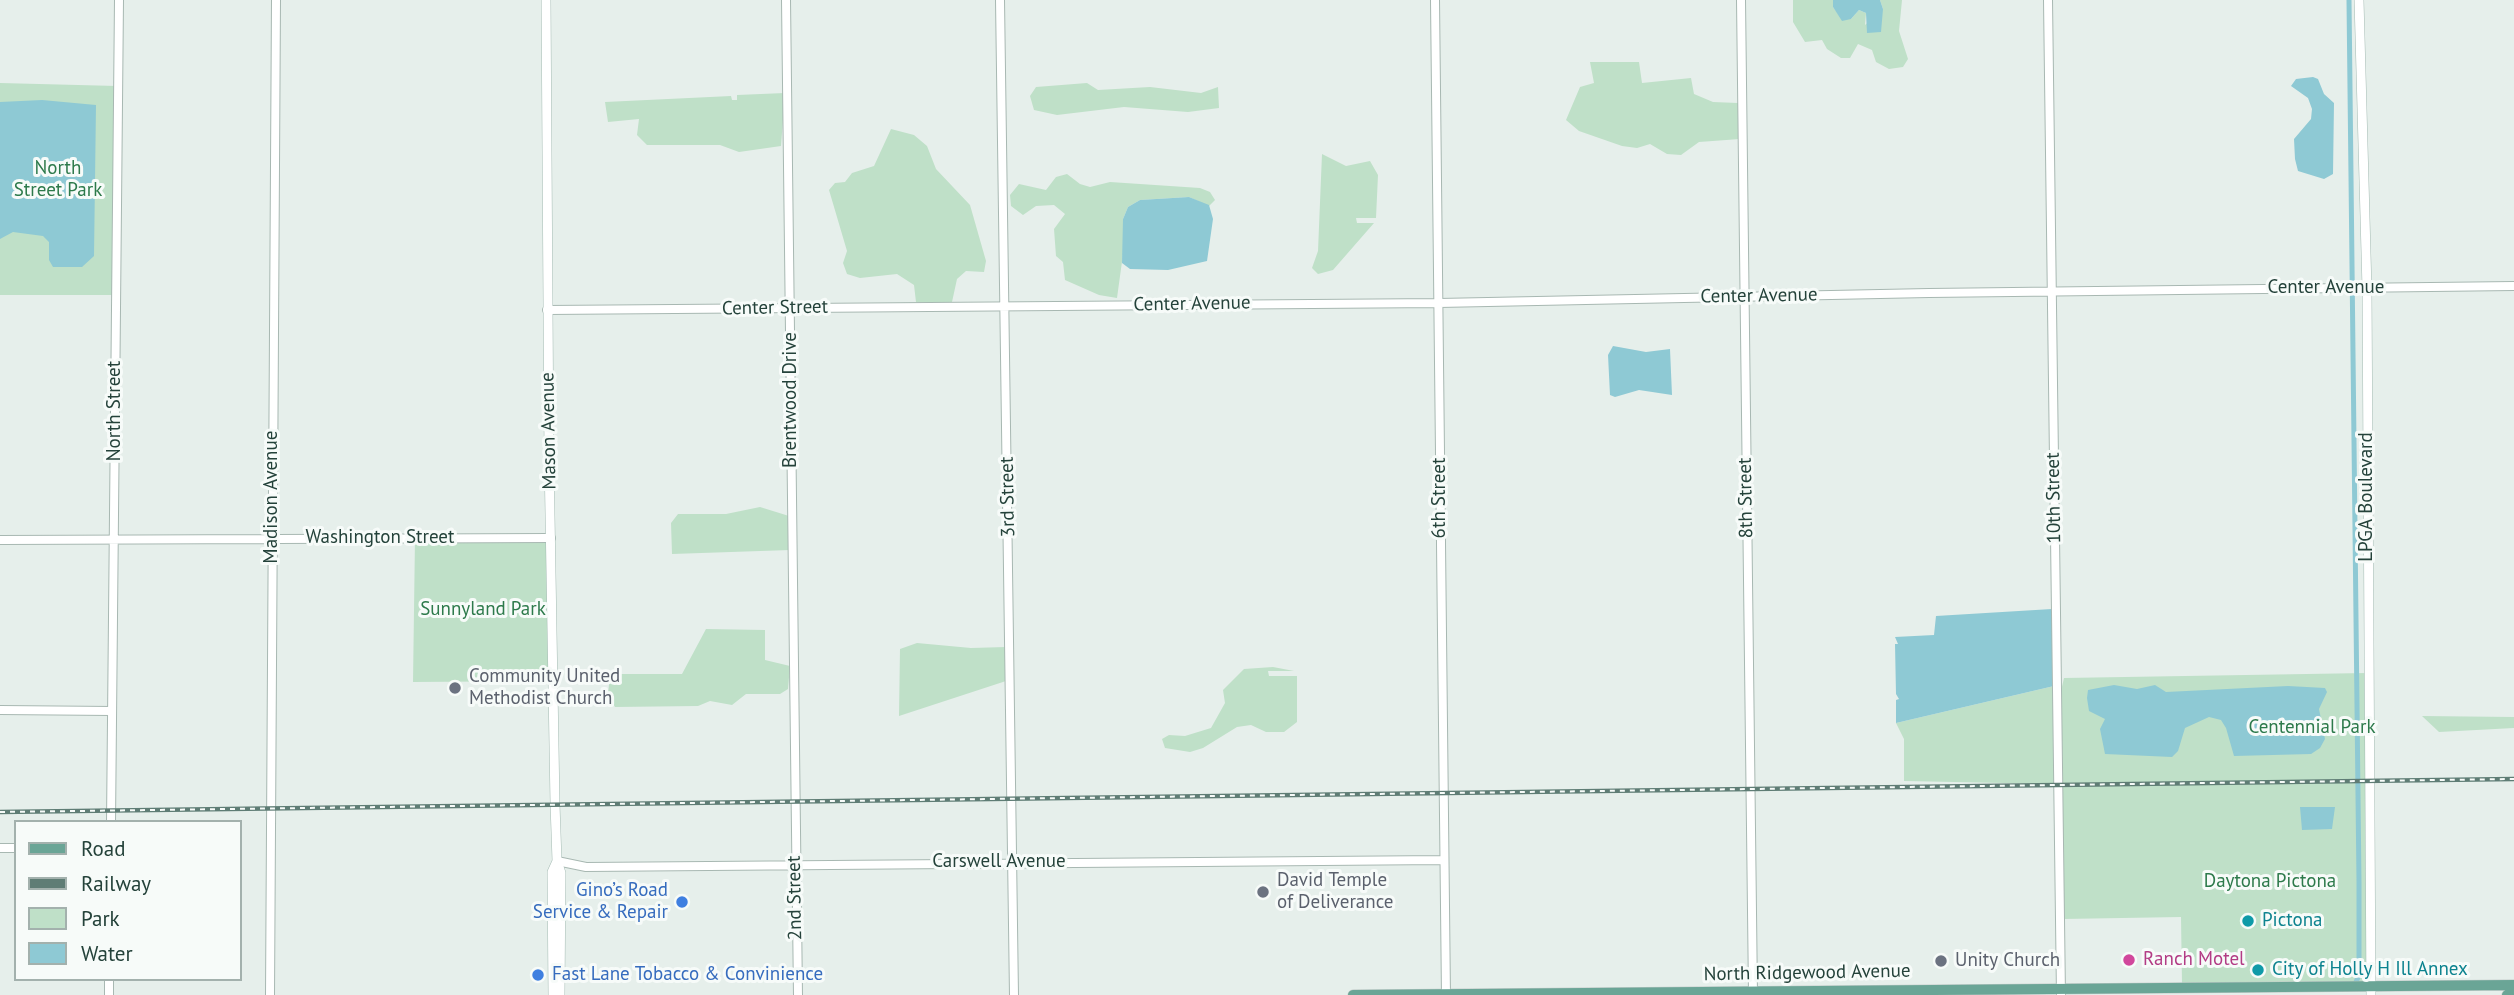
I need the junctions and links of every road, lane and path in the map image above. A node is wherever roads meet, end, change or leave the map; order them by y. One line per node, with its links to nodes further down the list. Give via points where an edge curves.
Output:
1 (119, 0): 19 (street, North Street)
2 (276, 0): 18 (street, Madison Avenue)
3 (546, 0): 17 (main road, Mason Avenue)
4 (786, 0): 15 (street, Brentwood Drive)
5 (1000, 0): 16 (street, 3rd Street)
6 (1435, 0): 14 (street, 6th Street)
7 (1741, 0): 13 (street, 8th Street)
8 (2048, 0): 12 (street, 10th Street)
9 (2359, 0): 11 (main road, LPGA Boulevard)
10 (2514, 286): 11 (street, Center Avenue)
11 (2367, 289): 12 (street, Center Avenue); 31 (main road, LPGA Boulevard)
12 (2052, 291): 13 (street, Center Avenue); 34 (street, 10th Street)
13 (1745, 297): 14 (street, Center Avenue); 35 (street, 8th Street)
14 (1439, 303): 16 (street, Center Avenue); 26 (street, 6th Street)
15 (790, 307): 16 (street, Center Street); 17 (street, Center Street); 24 (street, Brentwood Drive)
16 (1003, 307): 28 (street, 3rd Street)
17 (547, 310): 20 (main road, Mason Avenue)
18 (273, 537): 19 (street, Washington Street); 20 (street, Washington Street); 37 (street, Madison Avenue)
19 (114, 538): 21 (street, Washington Street); 23 (street, North Street)
20 (551, 538): 27 (main road, Mason Avenue)
21 (0, 540)
22 (0, 710): 23 (street)
23 (112, 711): 25 (street, North Street)
24 (795, 801): 29 (street, 2nd Street)
25 (111, 820)
26 (1443, 860): 28 (street, Carswell Avenue); 43 (street, 6th Street)
27 (556, 861): 29 (street, Carswell Avenue, via 586,867); 38 (main road, Mason Avenue, via 552,872); 39 (main road, Mason Avenue, via 561,871)
28 (1014, 862): 29 (street, Carswell Avenue); 41 (street, 3rd Street)
29 (794, 865): 40 (street, 2nd Street)
30 (2514, 985): 31 (main road, North Ridgewood Avenue)
31 (2371, 991): 34 (main road, North Ridgewood Avenue)
32 (2514, 991): 44 (main road)
33 (1910, 992): 34 (main road, North Ridgewood Avenue); 35 (main road, North Ridgewood Avenue)
34 (2061, 992)
35 (1753, 993): 36 (main road, North Ridgewood Avenue)
36 (1613, 994): 43 (main road, North Ridgewood Avenue)
37 (270, 995)
38 (553, 995)
39 (560, 995)
40 (798, 995)
41 (1014, 995)
42 (1353, 995): 43 (main road, North Ridgewood Avenue)
43 (1446, 995)
44 (2507, 995)

